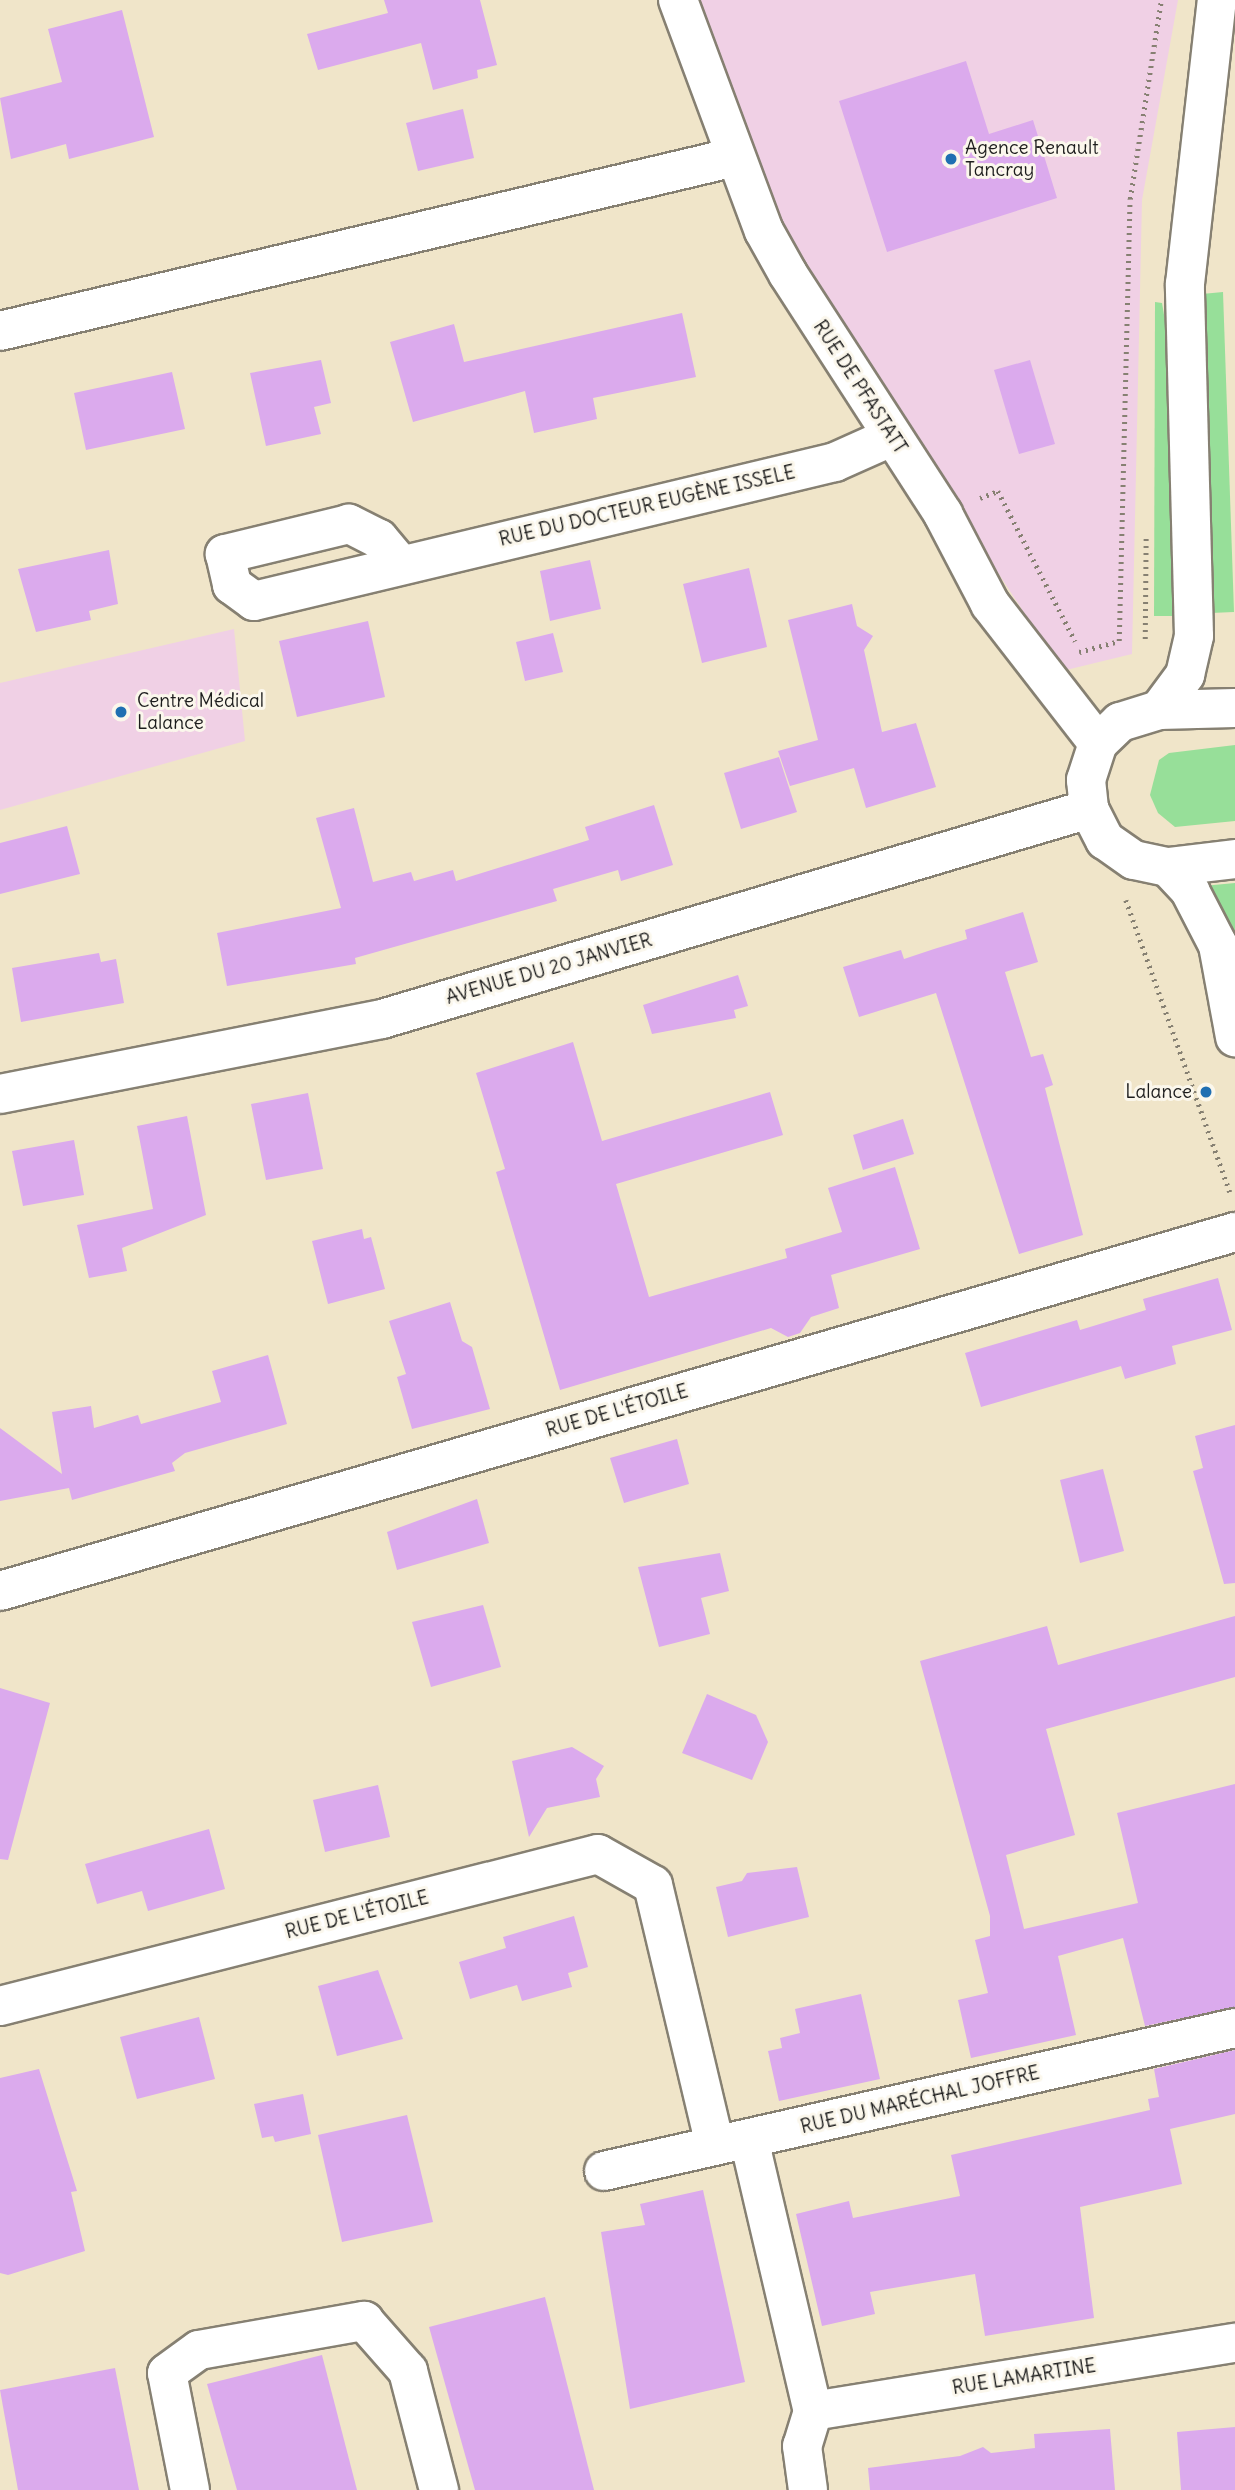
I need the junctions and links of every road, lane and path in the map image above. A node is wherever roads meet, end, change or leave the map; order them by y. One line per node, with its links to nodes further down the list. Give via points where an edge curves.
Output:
1 (678, 0): 4 (street, RUE DE PFASTATT)
2 (1161, 0): 9 (path, via 1130,199 1119,641)
3 (1217, 0): 12 (street, via 1185,284 1194,636 1185,675)
4 (735, 157): 5 (street); 6 (street, RUE DE PFASTATT, via 788,274)
5 (0, 331)
6 (891, 437): 7 (street, RUE DE PFASTATT); 8 (street, RUE DU DOCTEUR EUGÈNE ISSELE, via 835,462)
7 (943, 514): 9 (path, via 998,491); 10 (street, RUE DE PFASTATT, via 990,604)
8 (400, 564)
9 (1080, 651): 10 (path)
10 (1040, 673): 13 (street, RUE DE PFASTATT)
11 (1235, 708): 12 (street)
12 (1159, 710): 13 (street, via 1120,722)
13 (1098, 743): 14 (street, via 1086,780)
14 (1097, 824): 16 (street, via 1134,860); 18 (street, AVENUE DU 20 JANVIER, via 382,1019); 19 (path)
15 (1235, 859): 16 (street)
16 (1168, 867): 17 (street, via 1190,891 1218,945)
17 (1235, 1037)
18 (0, 1094)
19 (1235, 1206)
20 (1235, 1232): 21 (street, RUE DE L'ÉTOILE)
21 (0, 1591)
22 (0, 2006): 24 (street, RUE DE L'ÉTOILE, via 598,1854 653,1885)
23 (1235, 2028): 24 (street, RUE DU MARÉCHAL JOFFRE)
24 (732, 2142): 25 (street, RUE DU MARÉCHAL JOFFRE); 27 (street, RUE DE L'ÉTOILE)
25 (604, 2171)
26 (1235, 2343): 27 (street, RUE LAMARTINE)
27 (813, 2411): 30 (street, via 802,2446)
28 (190, 2490): 29 (street, via 167,2373 200,2350 364,2321 408,2371)
29 (439, 2490)
30 (808, 2490)

